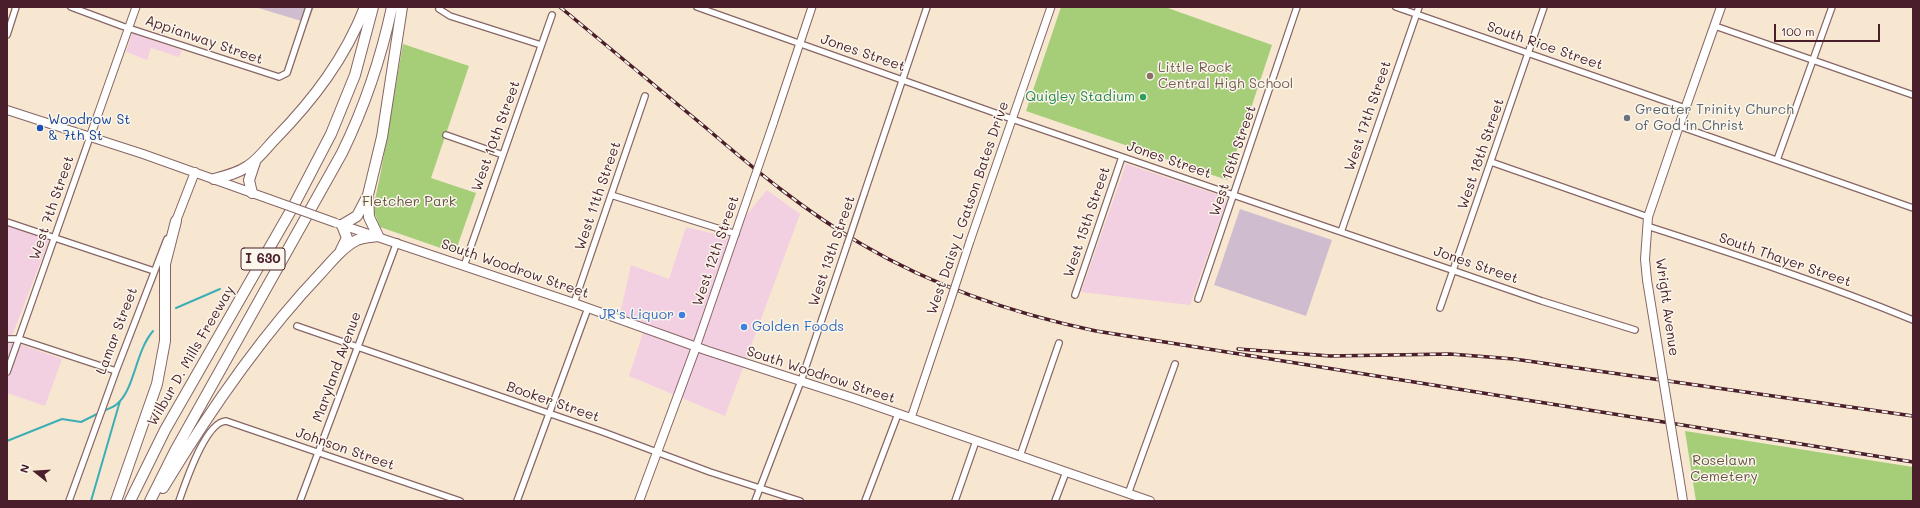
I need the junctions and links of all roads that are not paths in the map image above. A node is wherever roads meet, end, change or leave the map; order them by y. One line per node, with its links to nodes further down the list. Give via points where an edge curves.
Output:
1 (16, 7): 24 (street)
2 (71, 7): 23 (street, Appianway Street)
3 (136, 7): 23 (street, West 7th Street)
4 (309, 7): 23 (street, Appianway Street, via 287,72 279,77)
5 (365, 7): 40 (highway, via 332,72 309,102)
6 (373, 7): 92 (highway, Wilbur D. Mills Freeway / I 630, via 355,75 328,140 294,205 165,430)
7 (392, 7): 93 (highway, I 630, via 376,68 357,121 342,153 175,451)
8 (402, 7): 46 (highway, via 382,137)
9 (697, 7): 25 (street, Jones Street)
10 (812, 7): 25 (street, West 12th Street)
11 (927, 7): 29 (street, West 13th Street)
12 (1051, 7): 34 (street, West Daisy L Gatson Bates Drive)
13 (1297, 7): 48 (street, West 16th Street)
14 (1396, 7): 20 (street, South Rice Street)
15 (1419, 7): 20 (street, West 17th Street)
16 (1544, 7): 27 (street, West 18th Street)
17 (1721, 7): 22 (main road, Wright Avenue)
18 (1832, 7): 28 (street)
19 (439, 9): 26 (street, via 450,16)
20 (1416, 14): 27 (street, South Rice Street); 54 (street, West 17th Street)
21 (552, 15): 26 (street, West 10th Street)
22 (1714, 26): 28 (street); 32 (main road, Wright Avenue)
23 (128, 28): 37 (street, West 7th Street)
24 (7, 35)
25 (800, 44): 29 (street, Jones Street); 55 (street, West 12th Street, bridge)
26 (541, 45): 38 (street, West 10th Street)
27 (1528, 53): 32 (street, South Rice Street); 42 (street, West 18th Street)
28 (1813, 60): 30 (street); 41 (street)
29 (903, 80): 34 (street, Jones Street); 79 (street, West 13th Street, bridge)
30 (1913, 95)
31 (645, 96): 47 (street, West 11th Street)
32 (1685, 108): 35 (main road, Wright Avenue)
33 (7, 110): 37 (main road, South Woodrow Street)
34 (1012, 119): 39 (street, Jones Street); 82 (street, West Daisy L Gatson Bates Drive, bridge)
35 (1678, 126): 41 (street); 52 (main road, Wright Avenue)
36 (446, 136): 38 (street)
37 (90, 137): 43 (main road, South Woodrow Street); 57 (street, West 7th Street)
38 (502, 155): 60 (street, West 10th Street)
39 (1122, 157): 48 (street, Jones Street); 63 (street, West 15th Street)
40 (257, 158): 44 (highway, via 247,168); 45 (highway, via 249,180)
41 (1777, 160): 49 (street)
42 (1491, 162): 52 (street, South Thayer Street); 61 (street, West 18th Street)
43 (195, 172): 44 (main road, South Woodrow Street); 50 (main road, Lamar Street)
44 (214, 179): 45 (main road, South Woodrow Street)
45 (252, 193): 53 (main road, South Woodrow Street, bridge)
46 (368, 195): 53 (highway, via 357,216); 56 (highway, via 368,217)
47 (611, 195): 55 (street); 65 (street, West 11th Street)
48 (1234, 195): 54 (street, Jones Street); 64 (street, West 16th Street)
49 (1913, 208)
50 (176, 221): 62 (street, Lamar Street); 91 (highway, via 165,264 165,341 157,384)
51 (7, 222): 57 (street)
52 (1648, 222): 68 (street, South Thayer Street); 106 (main road, Wright Avenue, bridge, via 1645,260 1647,280)
53 (339, 224): 56 (main road, South Woodrow Street); 59 (highway, via 347,238)
54 (1341, 232): 61 (street, Jones Street)
55 (736, 234): 75 (street, West 12th Street)
56 (378, 236): 58 (main road, South Woodrow Street); 59 (highway, via 357,240)
57 (54, 238): 62 (street); 72 (street, West 7th Street)
58 (397, 242): 60 (main road, South Woodrow Street); 74 (street, Maryland Avenue)
59 (339, 253): 94 (highway, via 308,286 252,357 184,454)
60 (464, 266): 65 (main road, South Woodrow Street)
61 (1453, 270): 67 (street, West 18th Street); 70 (street, Jones Street, via 1549,304)
62 (154, 271): 77 (street, Lamar Street)
63 (1075, 295)
64 (1198, 299)
65 (574, 303): 66 (main road, South Woodrow Street)
66 (588, 308): 75 (main road, South Woodrow Street); 80 (street)
67 (1440, 308)
68 (1913, 320)
69 (297, 326): 74 (street, Booker Street)
70 (1636, 330)
71 (7, 338): 72 (street)
72 (19, 340): 77 (street); 78 (street, West 7th Street)
73 (1059, 343): 86 (street)
74 (357, 347): 80 (street, Booker Street); 84 (street, Maryland Avenue)
75 (696, 347): 79 (main road, South Woodrow Street); 85 (main road, West 12th Street)
76 (1175, 364): 89 (street)
77 (116, 371): 90 (street, Lamar Street)
78 (7, 372)
79 (801, 381): 81 (main road, South Woodrow Street); 88 (street, West 13th Street)
80 (550, 414): 85 (street, Booker Street); 98 (street)
81 (898, 414): 82 (main road, South Woodrow Street); 102 (street)
82 (910, 418): 83 (main road, South Woodrow Street)
83 (976, 441): 86 (main road, South Woodrow Street); 103 (street)
84 (318, 452): 95 (street, Johnson Street, via 222,421 214,427 196,457); 96 (street, Maryland Avenue); 97 (street, Johnson Street)
85 (657, 453): 88 (street, Booker Street); 99 (main road, West 12th Street)
86 (1020, 456): 87 (main road, South Woodrow Street)
87 (1066, 472): 89 (main road, South Woodrow Street); 104 (street)
88 (760, 487): 100 (street, West 13th Street); 101 (street, Booker Street)
89 (1128, 494): 105 (main road, South Woodrow Street)
90 (69, 501)
91 (116, 501)
92 (130, 501)
93 (150, 501)
94 (155, 501)
95 (179, 501)
96 (300, 501)
97 (460, 501)
98 (517, 501)
99 (639, 501)
100 (755, 501)
101 (800, 501)
102 (865, 501)
103 (954, 501)
104 (1055, 501)
105 (1150, 501)
106 (1683, 501)

